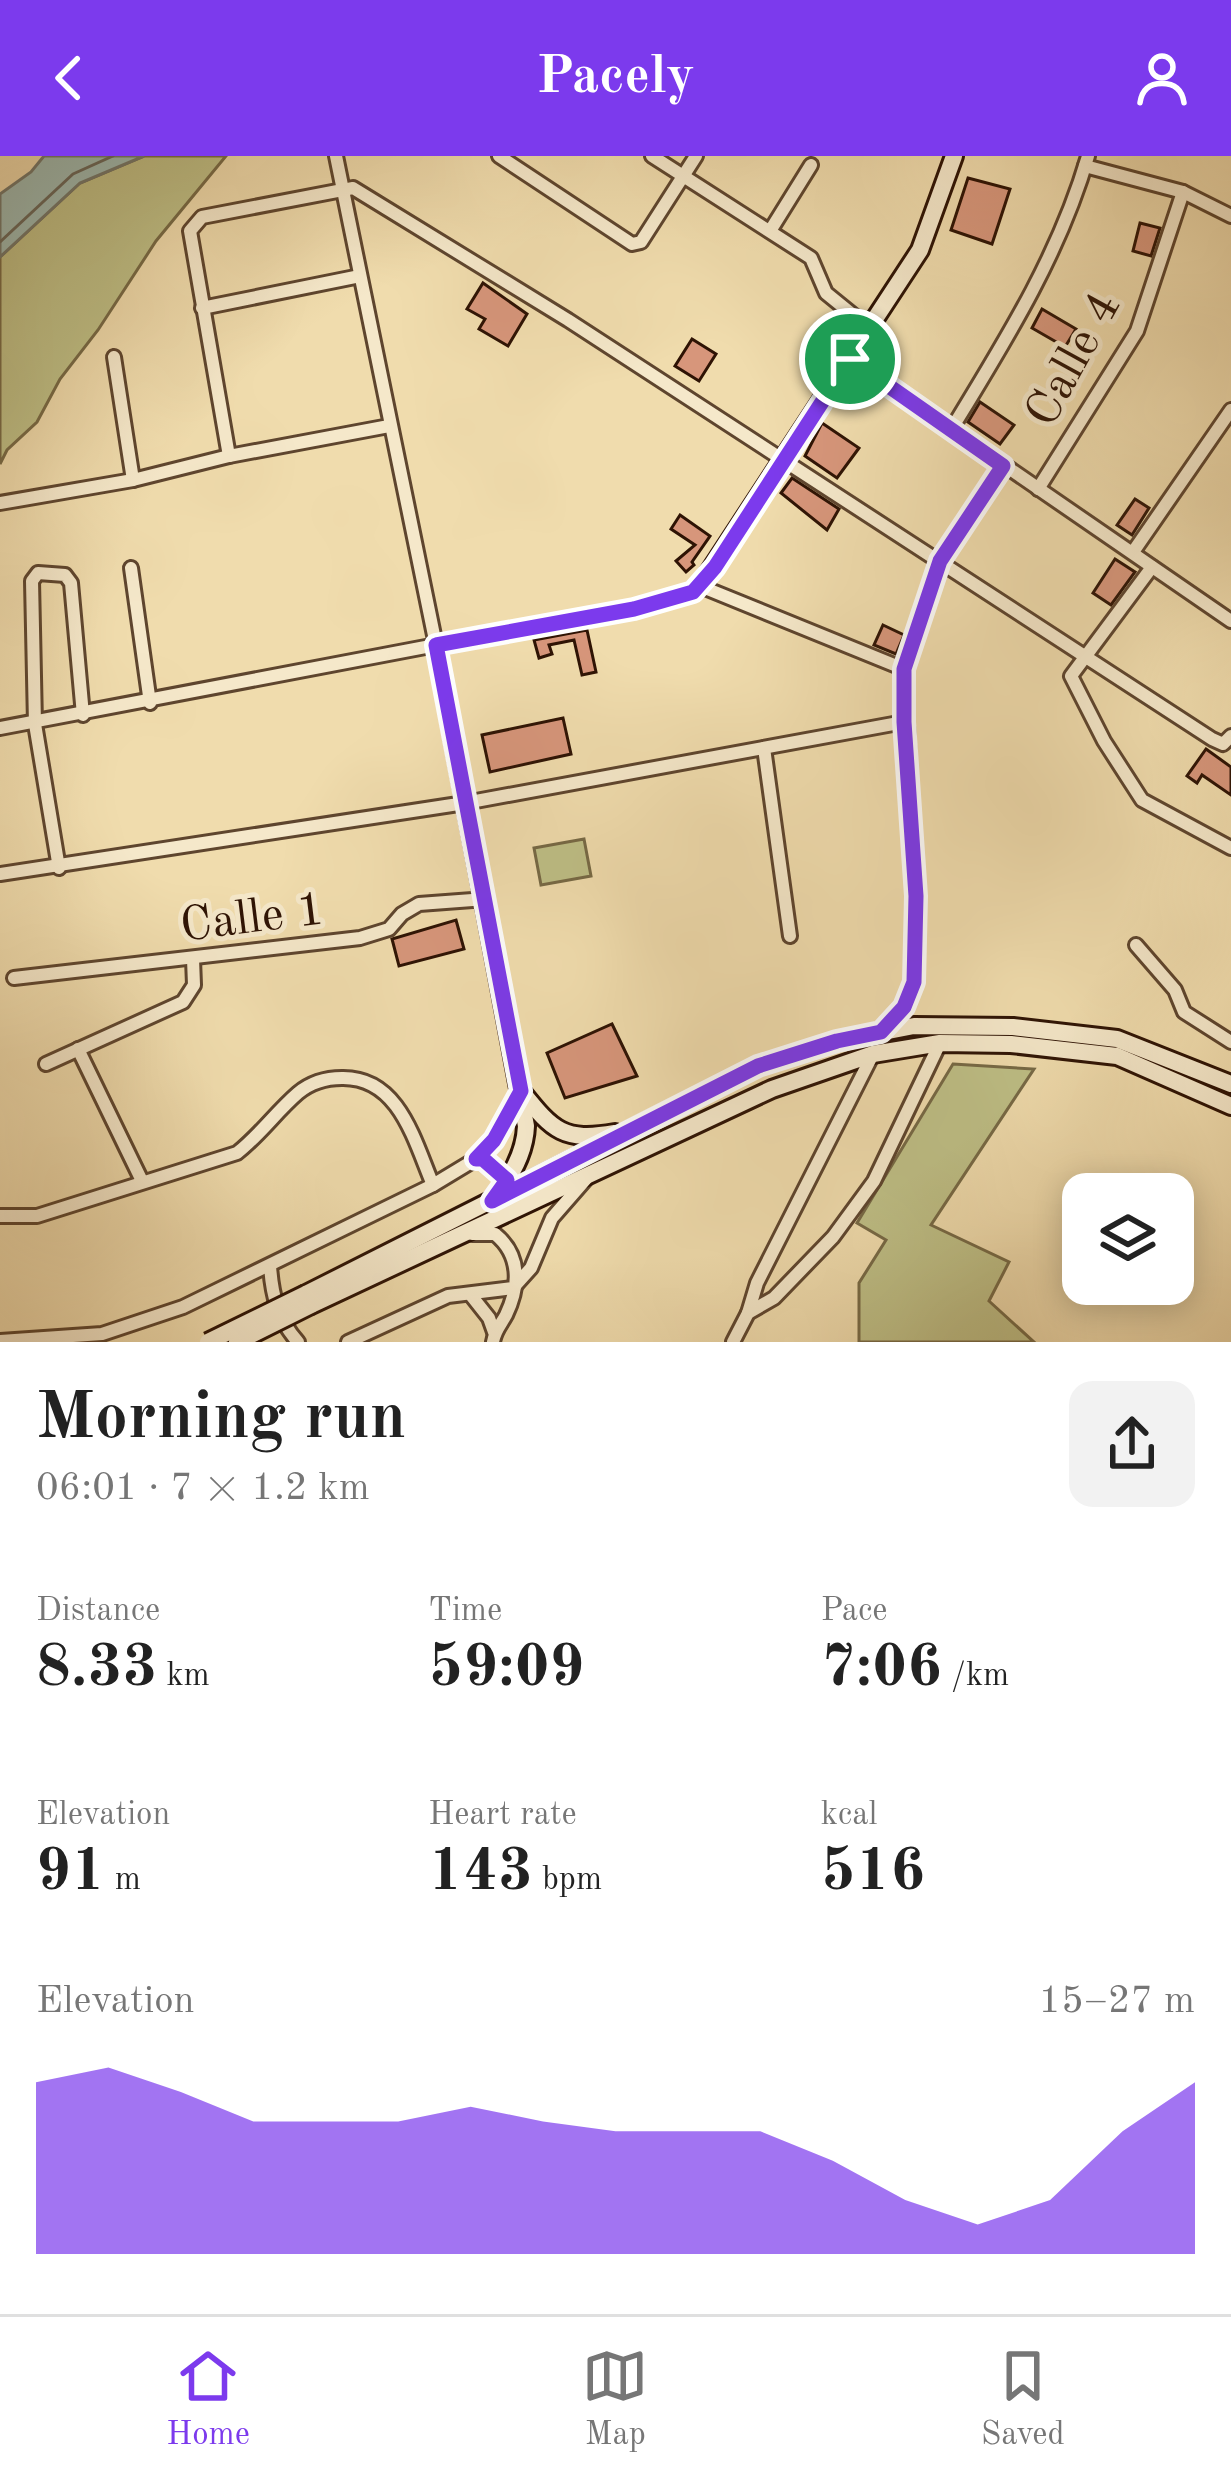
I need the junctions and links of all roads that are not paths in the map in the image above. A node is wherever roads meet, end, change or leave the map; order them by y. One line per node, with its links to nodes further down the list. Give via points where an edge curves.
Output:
1 (336, 156): 9 (street)
2 (499, 156): 8 (street, via 632,244)
3 (652, 156): 8 (street)
4 (696, 156): 8 (street)
5 (953, 156): 15 (main road, via 920,250)
6 (1086, 161): 10 (street); 20 (street, via 1024,310)
7 (811, 165): 12 (street)
8 (683, 177): 12 (street)
9 (343, 187): 13 (street); 14 (street, via 196,222 189,240); 22 (street)
10 (1183, 192): 11 (street); 25 (street, Calle 4, via 1137,331)
11 (1231, 216)
12 (770, 231): 15 (street, via 811,259 826,292)
13 (360, 276): 14 (street); 19 (street)
14 (202, 308): 21 (street)
15 (869, 328): 17 (main road)
16 (114, 357): 24 (street)
17 (850, 359): 20 (street); 22 (main road)
18 (1231, 410): 27 (street)
19 (389, 426): 21 (street); 33 (street)
20 (951, 430): 23 (street)
21 (229, 455): 24 (street)
22 (784, 460): 28 (street); 31 (main road)
23 (1003, 466): 25 (street); 28 (street)
24 (134, 480): 26 (street)
25 (1038, 489): 27 (street)
26 (0, 503)
27 (1133, 552): 29 (street)
28 (940, 561): 34 (street); 35 (street)
29 (1152, 567): 32 (street); 34 (street)
30 (131, 568): 36 (street)
31 (700, 586): 33 (main road, via 634,609); 35 (street)
32 (1231, 621)
33 (436, 645): 36 (street); 43 (main road)
34 (1086, 654): 41 (street, via 1212,739 1223,744); 44 (street, via 1071,676 1142,800)
35 (904, 669): 38 (street)
36 (150, 703): 37 (street)
37 (83, 715): 39 (street); 39 (street, via 70,583 38,573)
38 (904, 722): 42 (street); 52 (street, via 914,982)
39 (34, 724): 40 (street); 45 (street)
40 (0, 728)
41 (1231, 736)
42 (764, 748): 43 (street); 48 (street)
43 (465, 803): 45 (street); 47 (main road)
44 (1231, 848)
45 (59, 868): 46 (street)
46 (0, 874)
47 (487, 899): 50 (street, Calle 1, via 419,904 389,929 360,938); 59 (main road)
48 (790, 936)
49 (1136, 945): 53 (street, via 1184,1012)
50 (193, 959): 51 (street, Calle 1); 55 (street, via 194,985 183,1002)
51 (14, 978)
52 (881, 1032): 58 (main road, via 976,1025 1117,1039); 61 (main road, via 758,1066)
53 (1231, 1042)
54 (940, 1043): 56 (main road); 60 (main road, via 1117,1057); 74 (street, via 874,1181 833,1238)
55 (78, 1049): 57 (street); 65 (street)
56 (873, 1054): 63 (main road, via 772,1089); 74 (street)
57 (46, 1064)
58 (1231, 1084)
59 (521, 1091): 61 (main road, via 558,1132 577,1138); 62 (street); 64 (main road, via 526,1142)
60 (1231, 1106)
61 (658, 1119): 67 (main road)
62 (476, 1159): 64 (main road); 66 (street)
63 (595, 1169): 69 (main road); 71 (street, via 552,1218)
64 (507, 1180): 67 (main road)
65 (142, 1181): 66 (street, via 237,1154 311,1084 362,1078 397,1105); 68 (street, via 37,1216)
66 (433, 1185): 70 (street)
67 (492, 1201): 73 (main road)
68 (0, 1216)
69 (465, 1235): 71 (street, via 495,1234 507,1244); 73 (main road)
70 (271, 1266): 76 (street, via 102,1334); 79 (street, via 273,1297)
71 (513, 1288): 72 (street); 75 (street)
72 (470, 1294): 75 (street); 80 (street, via 448,1296)
73 (309, 1300): 77 (main road, bridge); 78 (main road, bridge)
74 (748, 1313): 81 (street)
75 (494, 1337)
76 (0, 1340)
77 (208, 1342)
78 (237, 1342)
79 (298, 1342)
80 (348, 1342)
81 (734, 1342)

